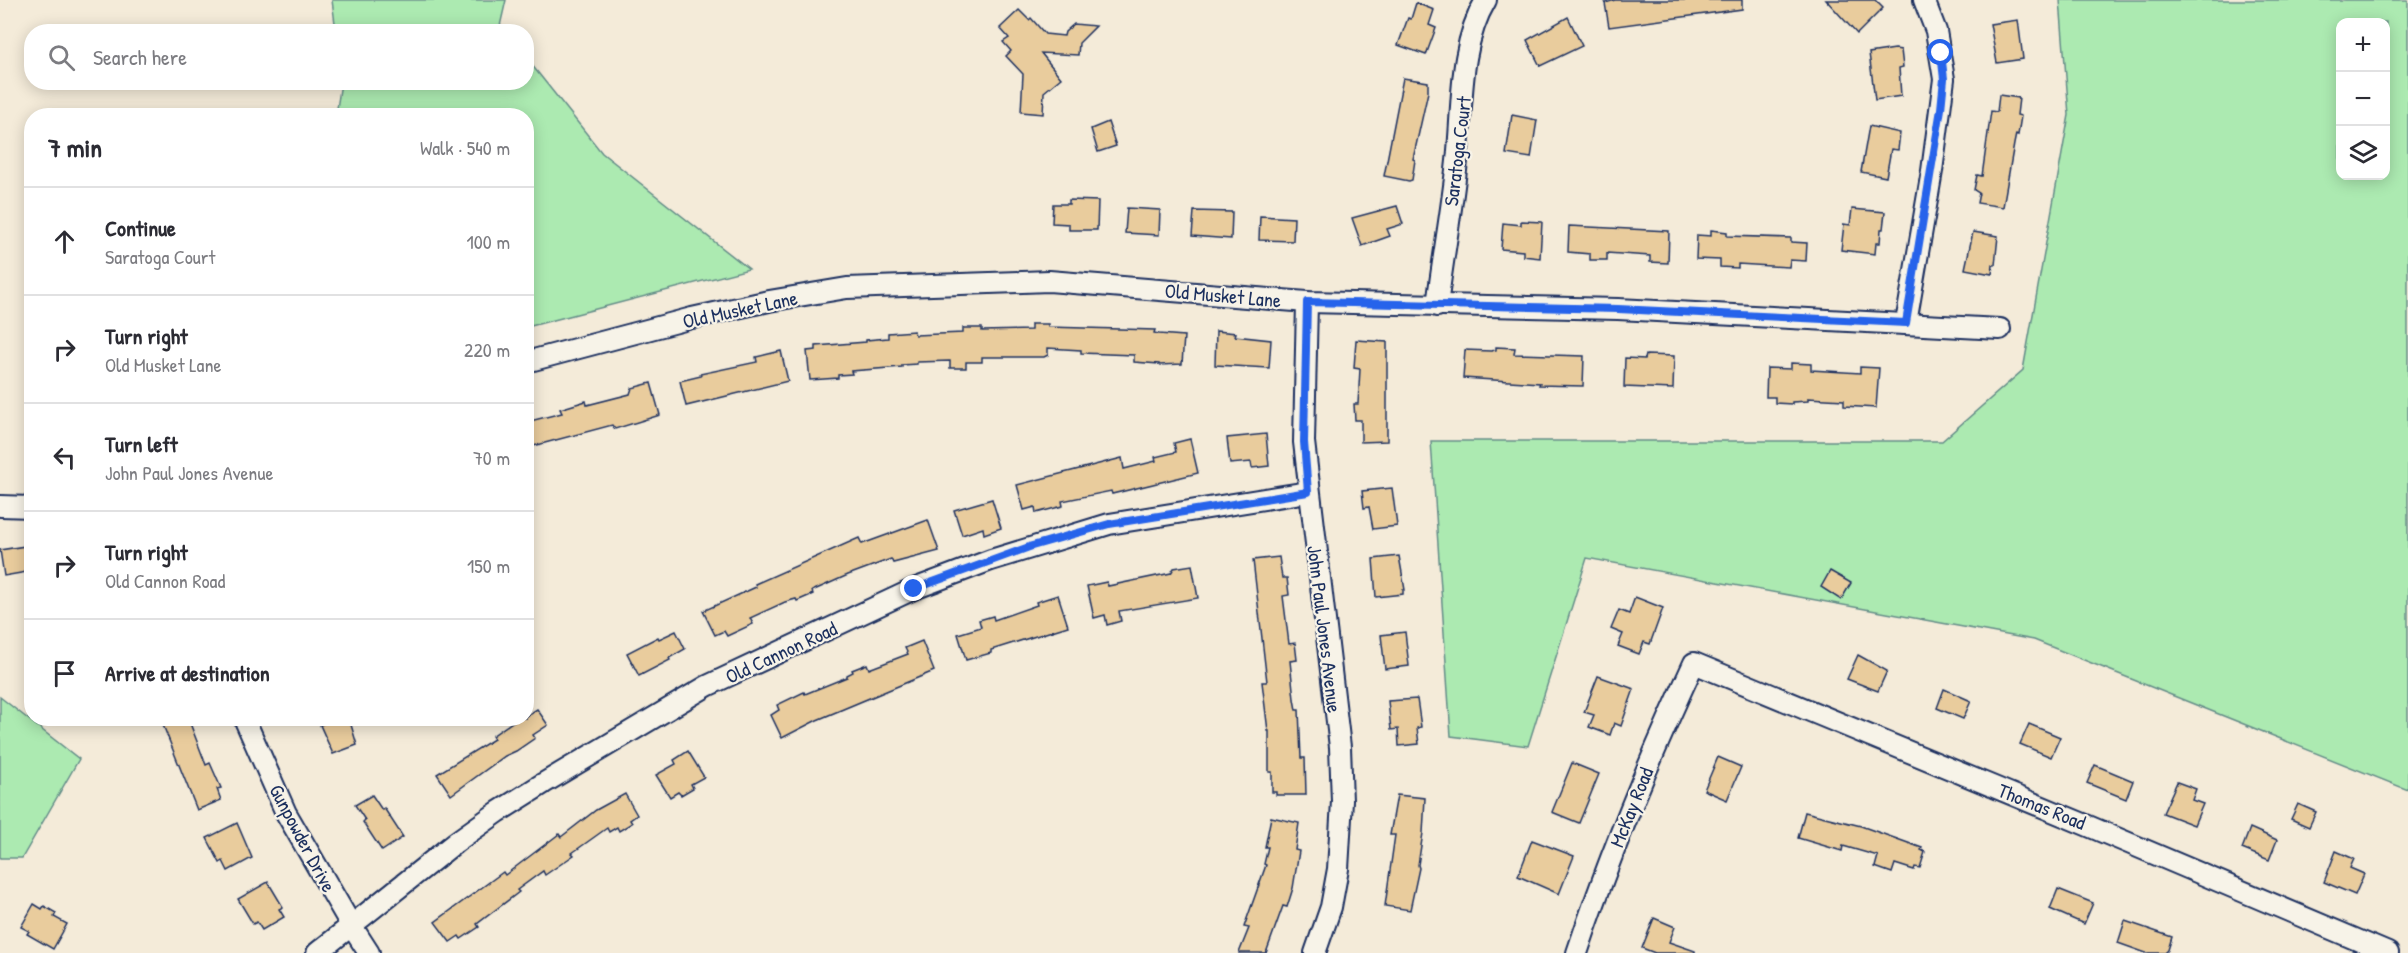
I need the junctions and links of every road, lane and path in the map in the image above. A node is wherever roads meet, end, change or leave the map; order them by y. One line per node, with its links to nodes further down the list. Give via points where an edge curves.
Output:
1 (1486, 0): 4 (street, Saratoga Court, via 1468,43)
2 (1924, 0): 5 (street, via 1936,31 1944,79)
3 (1307, 302): 4 (street, Old Musket Lane); 7 (street, Old Musket Lane, via 1050,281 847,288 703,316); 8 (street, John Paul Jones Avenue, via 1304,442)
4 (1437, 306): 5 (street, Old Musket Lane, via 1618,309)
5 (1906, 323): 6 (street, Old Musket Lane)
6 (2000, 329)
7 (534, 360)
8 (1308, 492): 13 (street, Old Cannon Road, via 1109,524 1001,556 914,589 707,686 590,755 498,812); 16 (street, John Paul Jones Avenue, via 1340,747 1342,801 1338,869 1331,907)
9 (0, 506): 10 (street)
10 (24, 507)
11 (1694, 663): 17 (street, McKay Road, via 1610,859); 18 (street, Thomas Road)
12 (248, 726): 13 (street, Gunpowder Drive, via 286,813)
13 (351, 925): 14 (street, Old Cannon Road); 15 (street, Gunpowder Drive)
14 (317, 953)
15 (369, 953)
16 (1315, 953)
17 (1577, 953)
18 (2388, 953)

